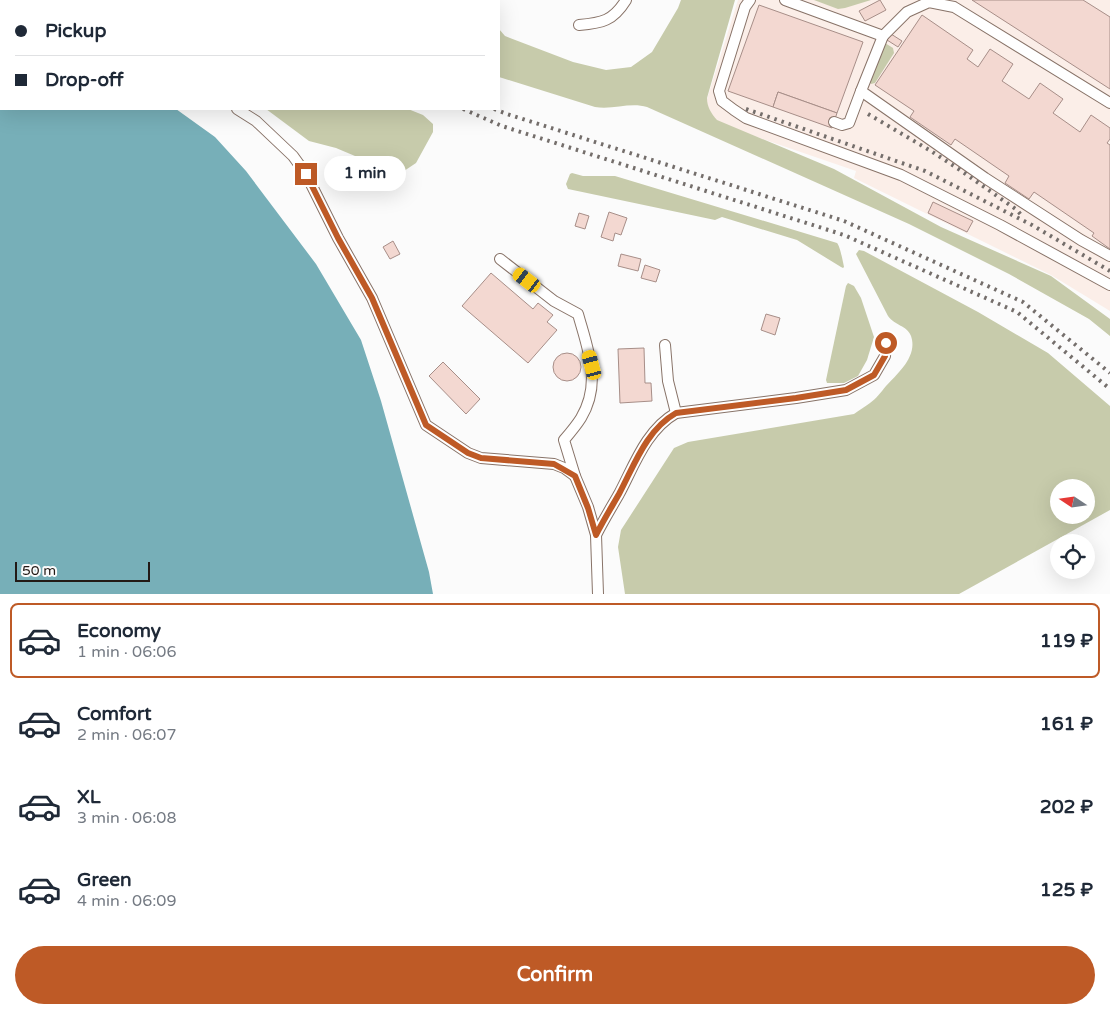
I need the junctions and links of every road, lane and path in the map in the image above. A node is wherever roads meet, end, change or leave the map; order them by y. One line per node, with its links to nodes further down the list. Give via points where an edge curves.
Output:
1 (626, 0): 4 (lane, via 610,18)
2 (750, 0): 12 (lane, via 718,91 722,101 746,118 901,175)
3 (785, 0): 5 (lane)
4 (579, 25)
5 (883, 36): 6 (lane); 7 (lane, via 907,12 922,4 929,2 954,7)
6 (861, 91): 9 (lane, via 849,123); 10 (lane, via 985,178)
7 (1110, 103)
8 (239, 110): 16 (lane, via 293,156 306,174 372,298 426,425 481,458 554,464)
9 (834, 122)
10 (1110, 256)
11 (500, 260): 16 (lane, via 554,301 578,314 592,365 592,387 580,419 564,440)
12 (1110, 285)
13 (886, 343): 15 (lane, via 885,356 874,375 846,390)
14 (665, 345): 15 (lane, via 668,381)
15 (676, 413): 17 (lane, via 655,430 636,458)
16 (575, 476): 17 (lane)
17 (596, 535): 18 (lane)
18 (598, 594)

